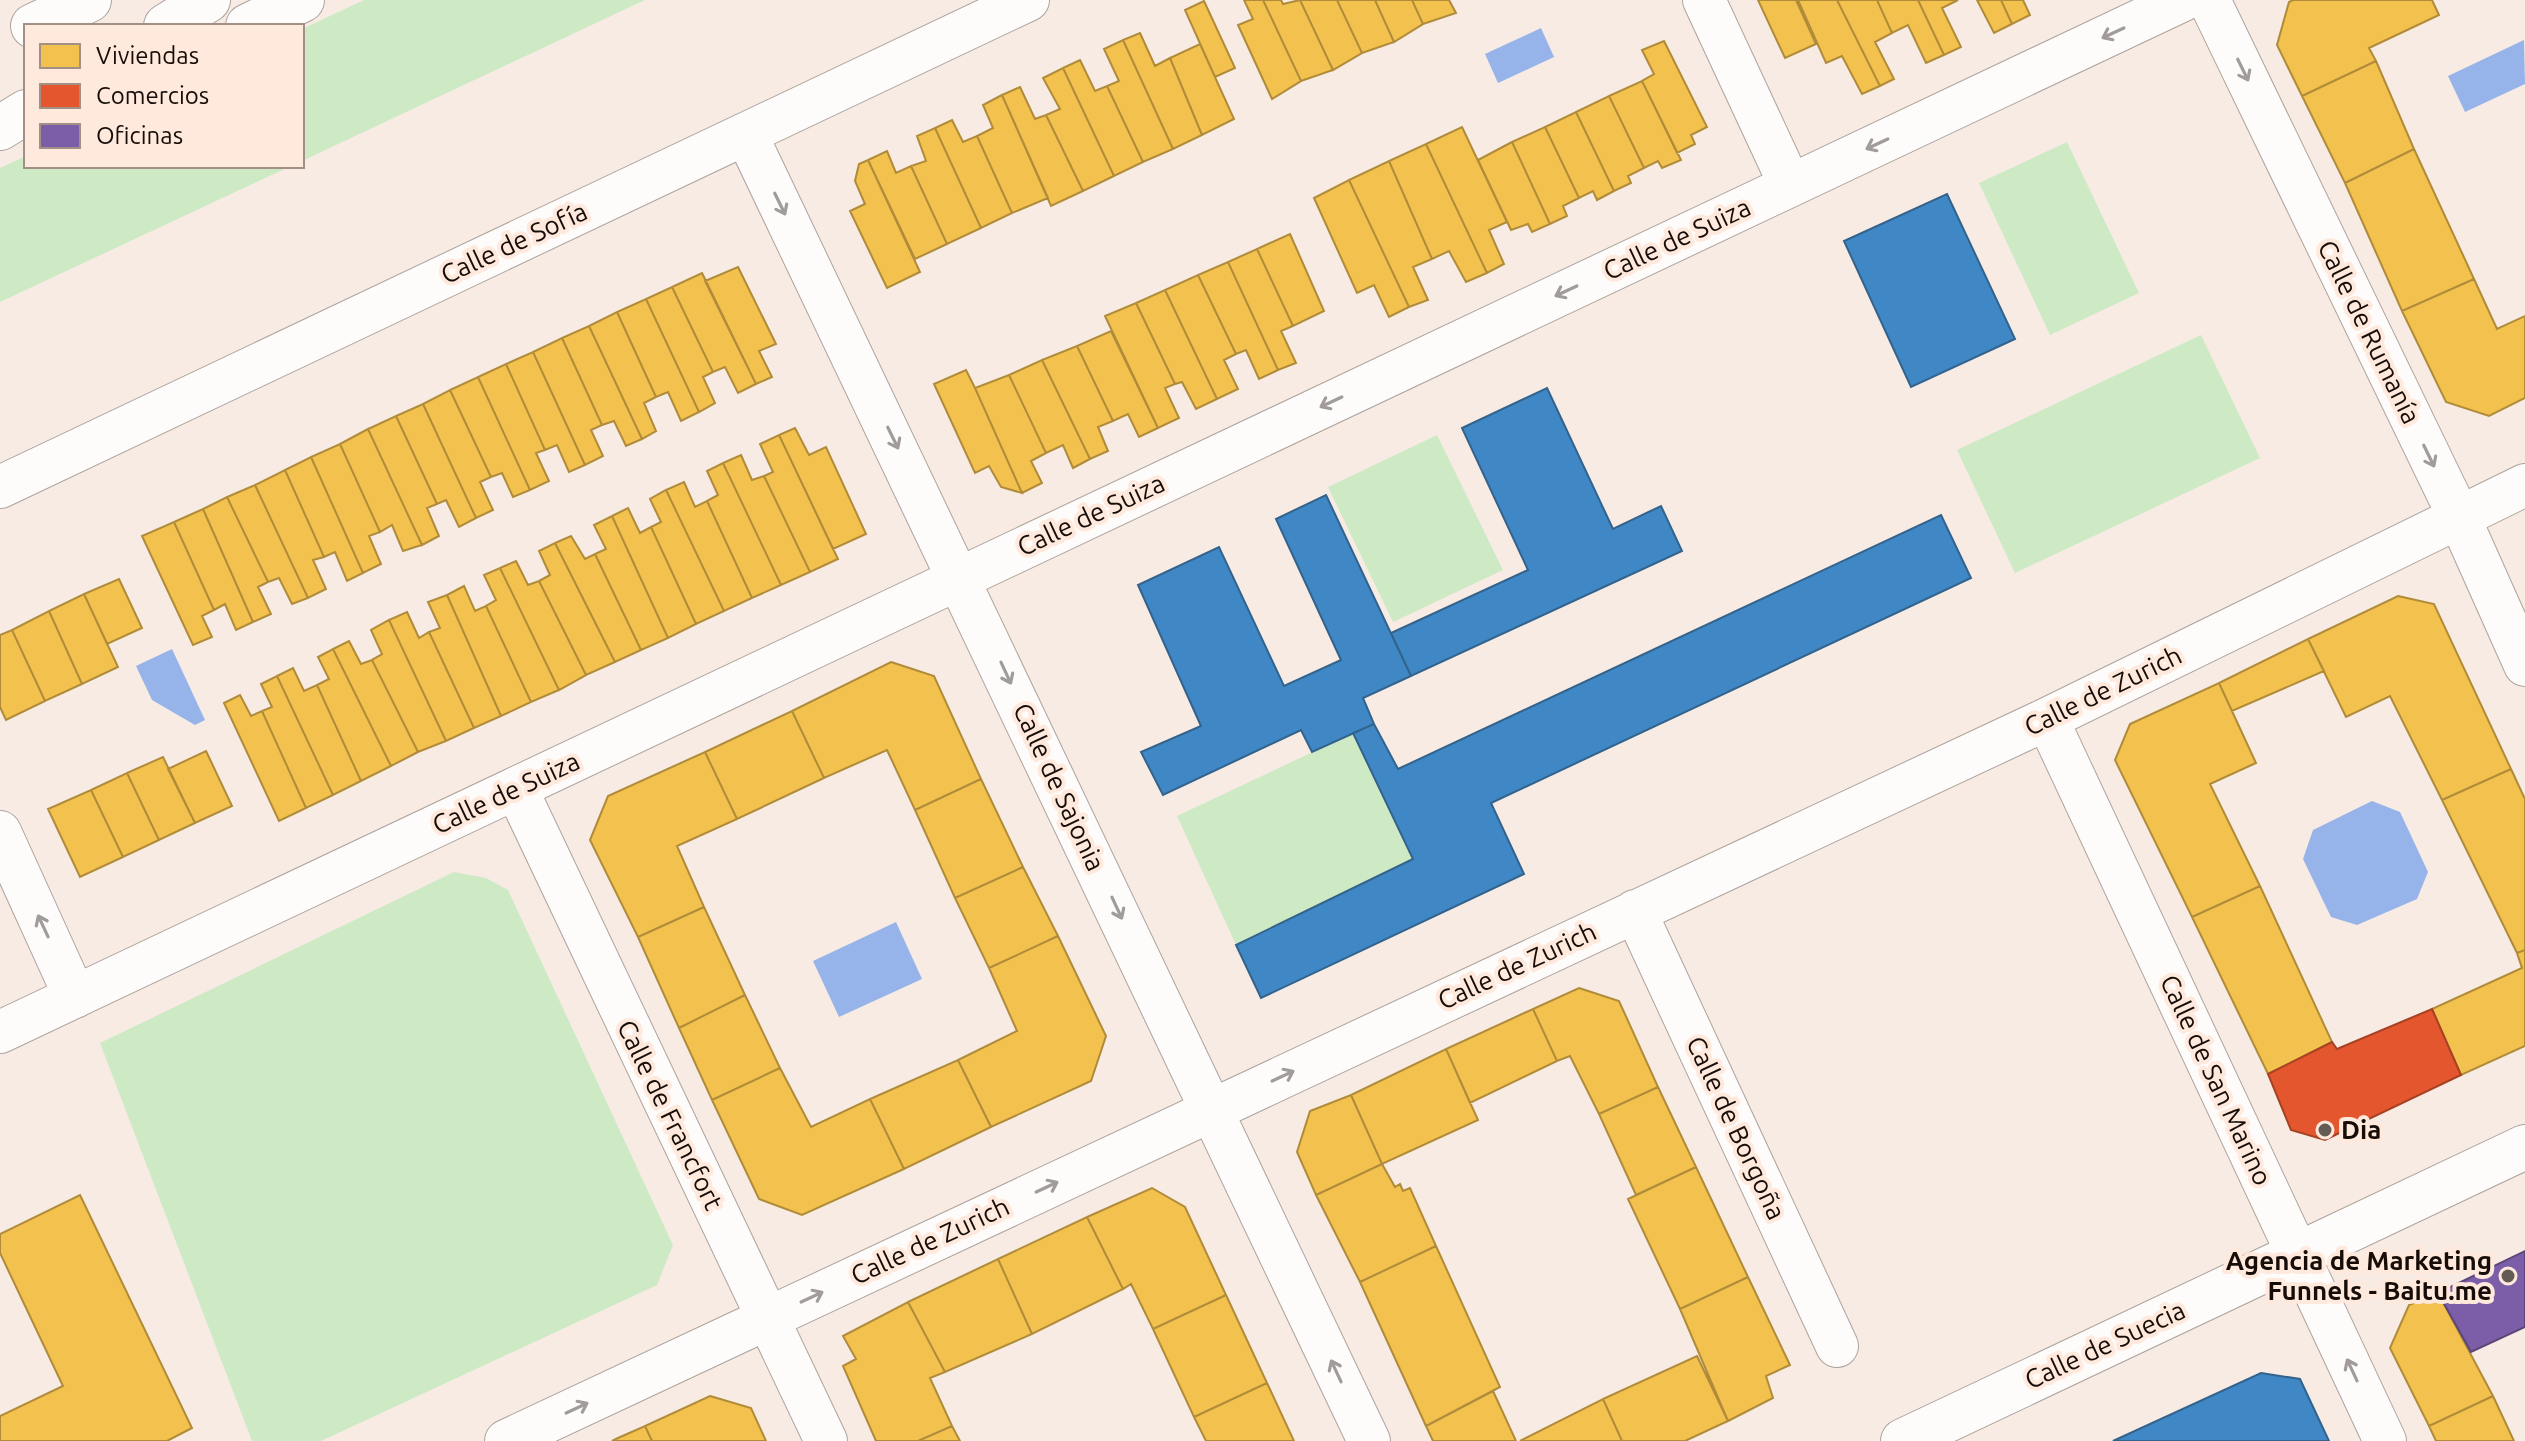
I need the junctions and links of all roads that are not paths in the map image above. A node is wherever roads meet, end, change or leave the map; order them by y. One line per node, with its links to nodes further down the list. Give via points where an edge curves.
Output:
1 (89, 0): 8 (main road)
2 (208, 0): 9 (main road)
3 (302, 0): 10 (main road)
4 (1028, 0): 16 (street, Calle de Sofía)
5 (1704, 0): 18 (street)
6 (2183, 0): 18 (street, Calle de Suiza, one-way to 18)
7 (2209, 0): 21 (street, Calle de Rumanía, one-way to 21)
8 (37, 24)
9 (169, 24)
10 (252, 24)
11 (24, 30): 12 (main road)
12 (0, 41)
13 (24, 113): 14 (main road)
14 (0, 128)
15 (24, 132): 17 (main road)
16 (746, 134): 20 (street, Calle de Sofía); 22 (street, Calle de Sajonia, one-way to 22)
17 (0, 143)
18 (1790, 185): 22 (street, Calle de Suiza, one-way to 22)
19 (2525, 485): 21 (street, Calle de Zurich)
20 (0, 487)
21 (2459, 517): 23 (street, Calle de Rumanía); 24 (street, Calle de Zurich)
22 (960, 577): 25 (street, Calle de Suiza); 30 (street, Calle de Sajonia, one-way to 30)
23 (2525, 665)
24 (2047, 719): 27 (street, Calle de Zurich); 32 (street, Calle de San Marino)
25 (516, 788): 28 (street, Calle de Suiza); 33 (street, Calle de Francfort)
26 (0, 832): 28 (street, one-way to 26)
27 (1635, 911): 30 (street, Calle de Zurich, one-way to 27); 34 (street, Calle de Borgoña)
28 (75, 997): 29 (street, Calle de Suiza)
29 (0, 1032)
30 (1212, 1109): 33 (street, Calle de Zurich, one-way to 30); 37 (street, Calle de Sajonia, one-way to 30)
31 (2525, 1147): 32 (main road, Calle de Suecia)
32 (2298, 1254): 38 (main road, Calle de Suecia); 39 (street, Calle de San Marino, one-way to 32)
33 (767, 1318): 35 (street, Calle de Zurich, one-way to 33); 36 (street, Calle de Francfort)
34 (1837, 1346)
35 (506, 1441)
36 (826, 1441)
37 (1369, 1441)
38 (1903, 1441)
39 (2385, 1441)

